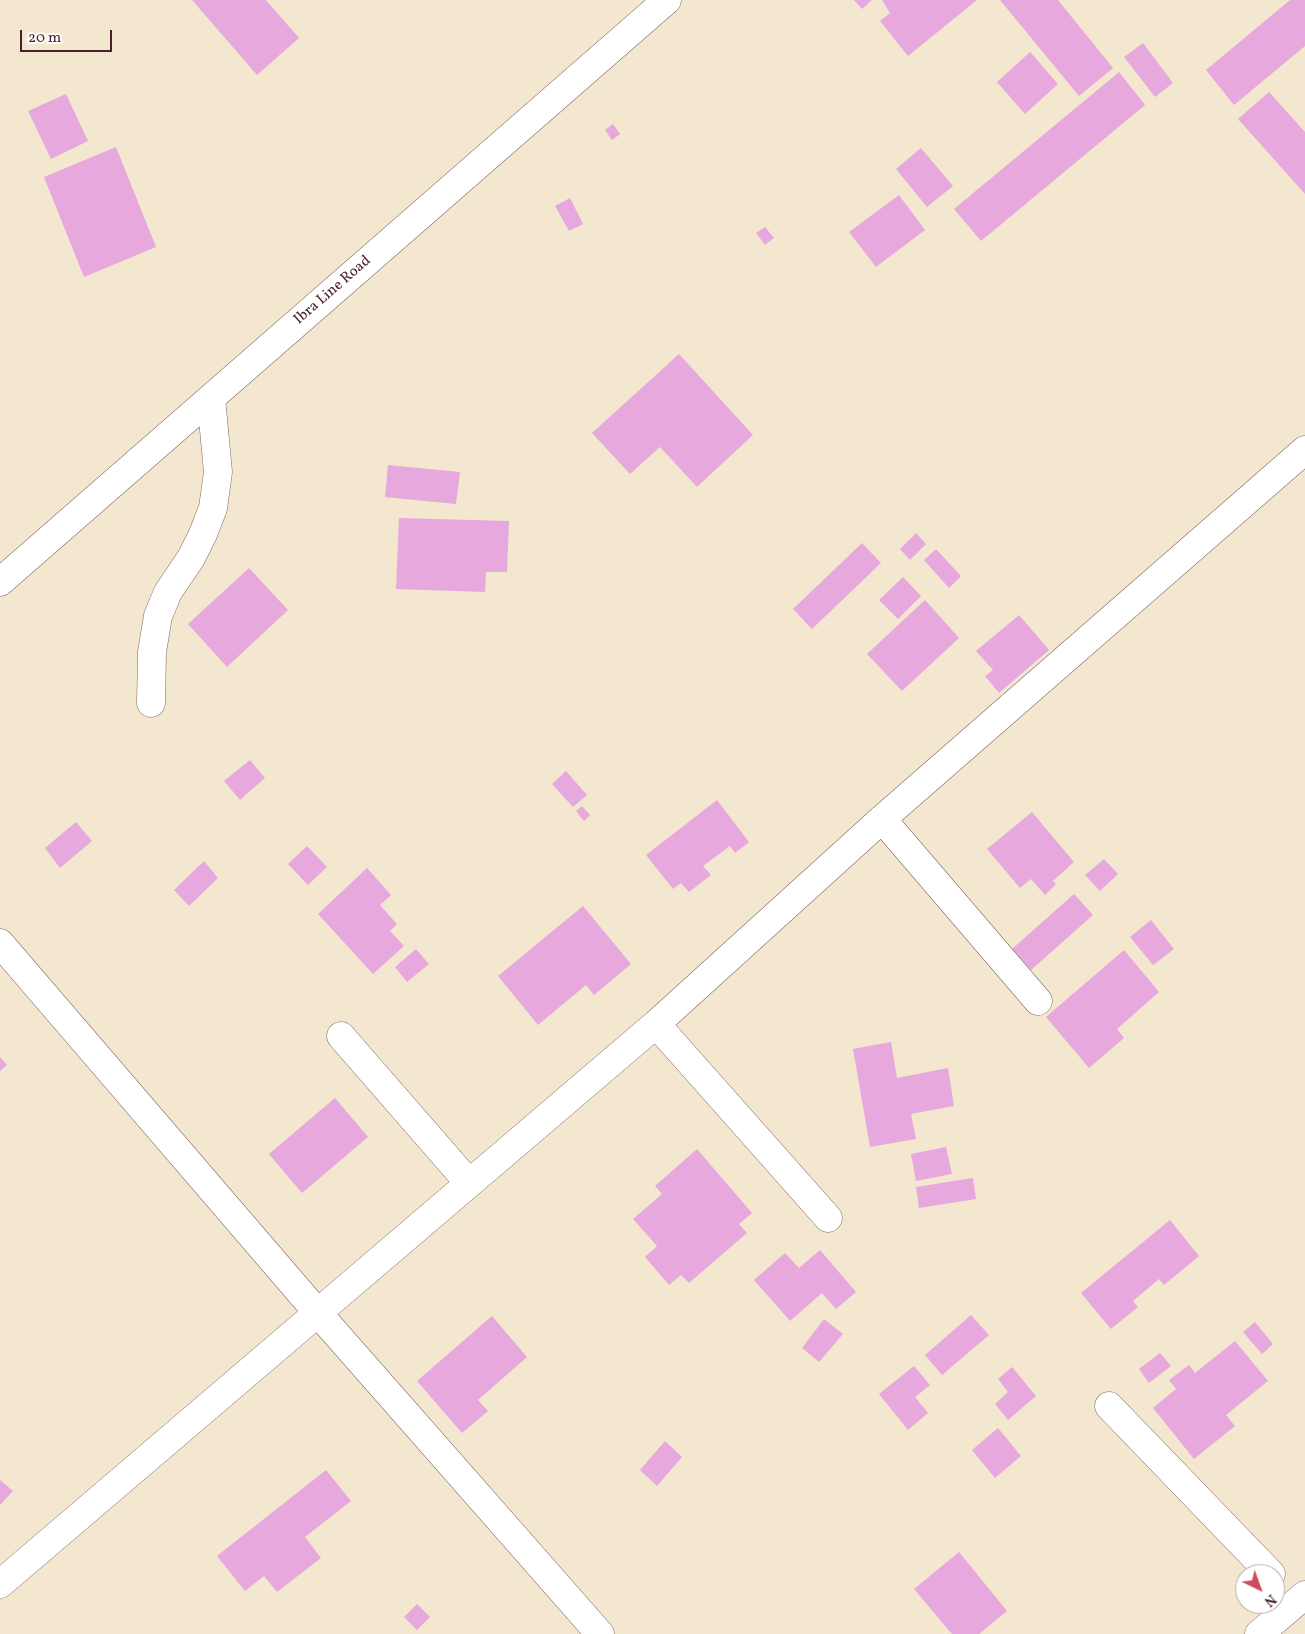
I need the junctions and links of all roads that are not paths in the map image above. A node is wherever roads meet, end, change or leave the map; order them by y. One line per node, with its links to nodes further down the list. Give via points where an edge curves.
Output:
1 (667, 0): 2 (street, Ibra Line Road)
2 (211, 398): 4 (street, Ibra Line Road); 5 (street, via 218,472 213,508 191,558 158,616 152,652)
3 (1305, 450): 6 (street)
4 (0, 582)
5 (151, 703)
6 (882, 819): 8 (street); 9 (street)
7 (0, 942): 13 (street)
8 (1038, 1001)
9 (656, 1024): 11 (street); 12 (street)
10 (340, 1036): 11 (street)
11 (469, 1183): 13 (street)
12 (828, 1218)
13 (317, 1312): 16 (street); 19 (street)
14 (1109, 1406): 15 (street)
15 (1261, 1564)
16 (0, 1584)
17 (1285, 1586): 18 (street)
18 (1301, 1598): 20 (street)
19 (600, 1634)
20 (1259, 1634)

